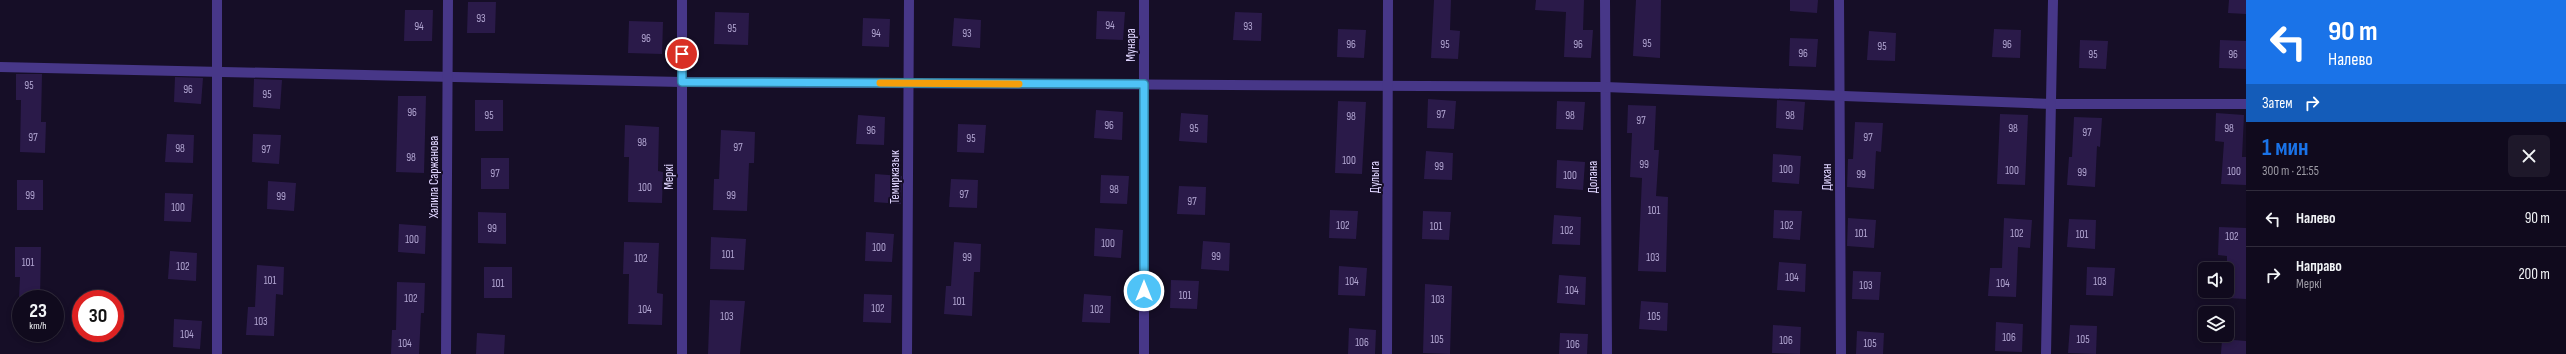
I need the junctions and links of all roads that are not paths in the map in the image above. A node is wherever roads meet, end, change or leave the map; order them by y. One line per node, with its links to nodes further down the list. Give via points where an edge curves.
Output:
1 (217, 0): 11 (street)
2 (448, 0): 12 (street, Халила Саржанова)
3 (682, 0): 13 (street, Меркі)
4 (909, 0): 14 (street, Темирказык)
5 (1144, 0): 15 (street, Мунара)
6 (1388, 0): 16 (street, Дулыга)
7 (1605, 0): 17 (street, Долана)
8 (1839, 0): 18 (street, Дихан)
9 (2053, 0): 19 (street)
10 (0, 67): 11 (street)
11 (217, 72): 12 (street); 21 (street)
12 (448, 78): 13 (street); 22 (street, Халила Саржанова)
13 (682, 82): 14 (street); 23 (street, Меркі)
14 (909, 83): 15 (street); 24 (street, Темирказык)
15 (1144, 84): 16 (street); 25 (street, Мунара)
16 (1388, 86): 17 (street); 26 (street, Дулыга)
17 (1606, 87): 18 (street); 27 (street, Долана)
18 (1840, 95): 19 (street); 28 (street, Дихан)
19 (2051, 104): 20 (street); 29 (street)
20 (2246, 104)
21 (217, 354)
22 (446, 354)
23 (682, 354)
24 (908, 354)
25 (1144, 354)
26 (1387, 354)
27 (1607, 354)
28 (1841, 354)
29 (2046, 354)

